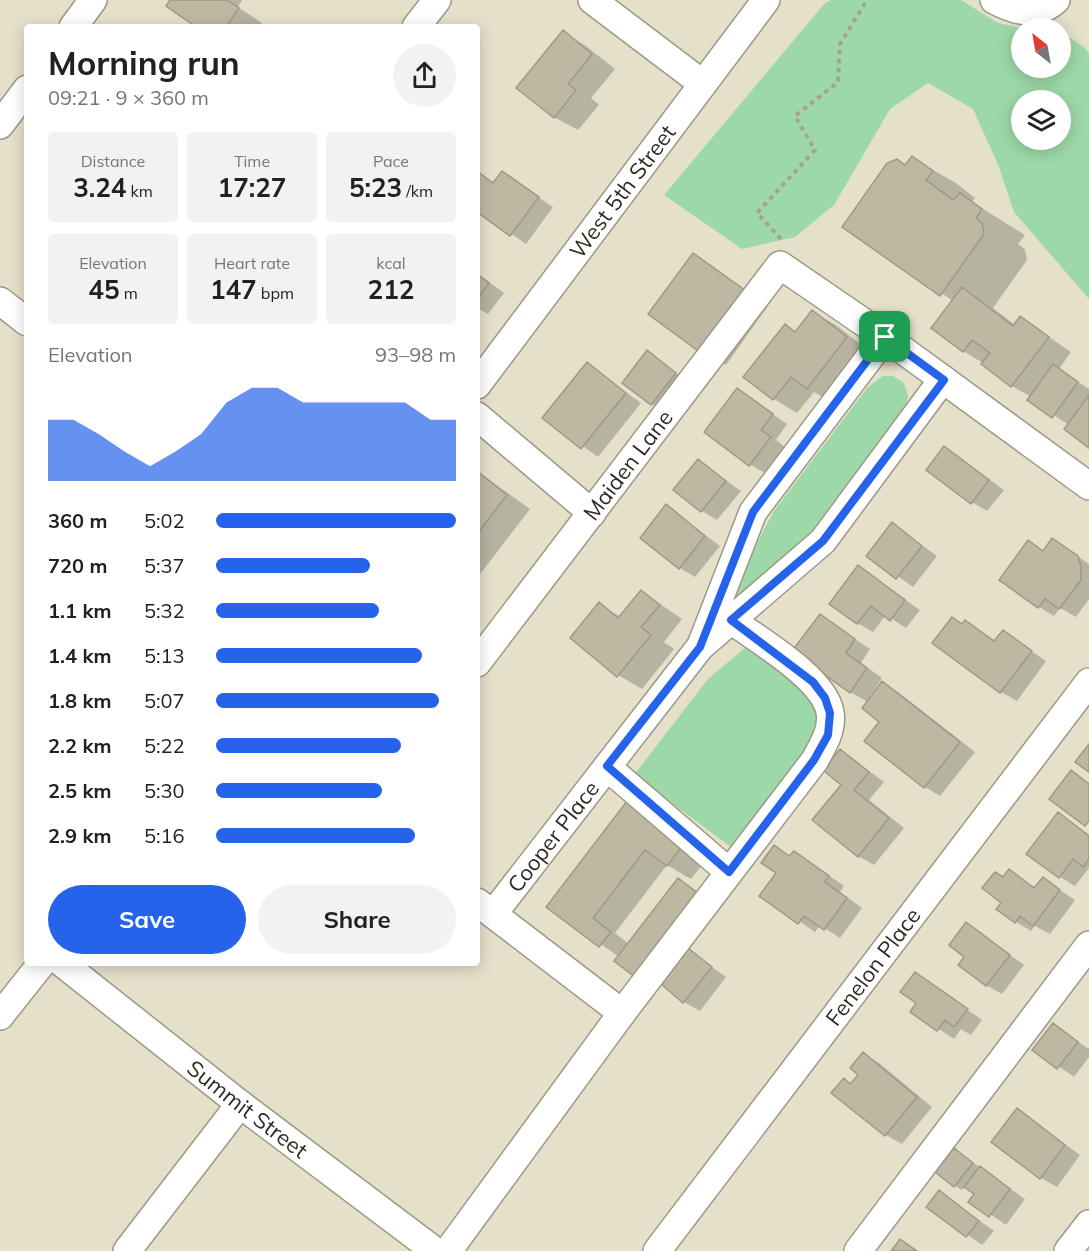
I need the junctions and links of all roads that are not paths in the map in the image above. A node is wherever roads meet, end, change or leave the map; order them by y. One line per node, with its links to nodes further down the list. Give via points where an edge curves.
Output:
1 (93, 0): 7 (street)
2 (437, 0): 8 (street)
3 (592, 0): 9 (street)
4 (766, 0): 9 (street, West 5th Street)
5 (994, 0): 6 (street, via 1028,12)
6 (1056, 0)
7 (75, 24)
8 (418, 24)
9 (703, 84): 16 (street, West 5th Street)
10 (24, 93): 11 (street)
11 (0, 125)
12 (0, 301): 13 (street)
13 (24, 320)
14 (885, 337): 15 (street); 19 (street, Maiden Lane, via 784,255); 21 (street, Cooper Place, via 753,512)
15 (944, 380): 18 (street); 20 (street, Cooper Place, via 823,541)
16 (480, 381)
17 (480, 419): 19 (street)
18 (1089, 486)
19 (592, 513): 22 (street, Maiden Lane)
20 (731, 620): 21 (street, Cooper Place); 25 (street, via 813,682 830,713 828,735 814,760)
21 (700, 647): 24 (street, Cooper Place)
22 (480, 659)
23 (1089, 682): 37 (street, Fenelon Place)
24 (607, 766): 25 (street); 26 (street, Cooper Place)
25 (729, 872): 30 (street)
26 (485, 908): 30 (street)
27 (1089, 945): 38 (street)
28 (40, 966): 31 (street)
29 (66, 966): 32 (street, Summit Street)
30 (621, 1013): 36 (street)
31 (0, 1016)
32 (240, 1104): 34 (street); 35 (street, Summit Street)
33 (1089, 1224): 39 (street)
34 (128, 1251)
35 (435, 1251)
36 (448, 1251)
37 (657, 1251)
38 (858, 1251)
39 (1068, 1251)

